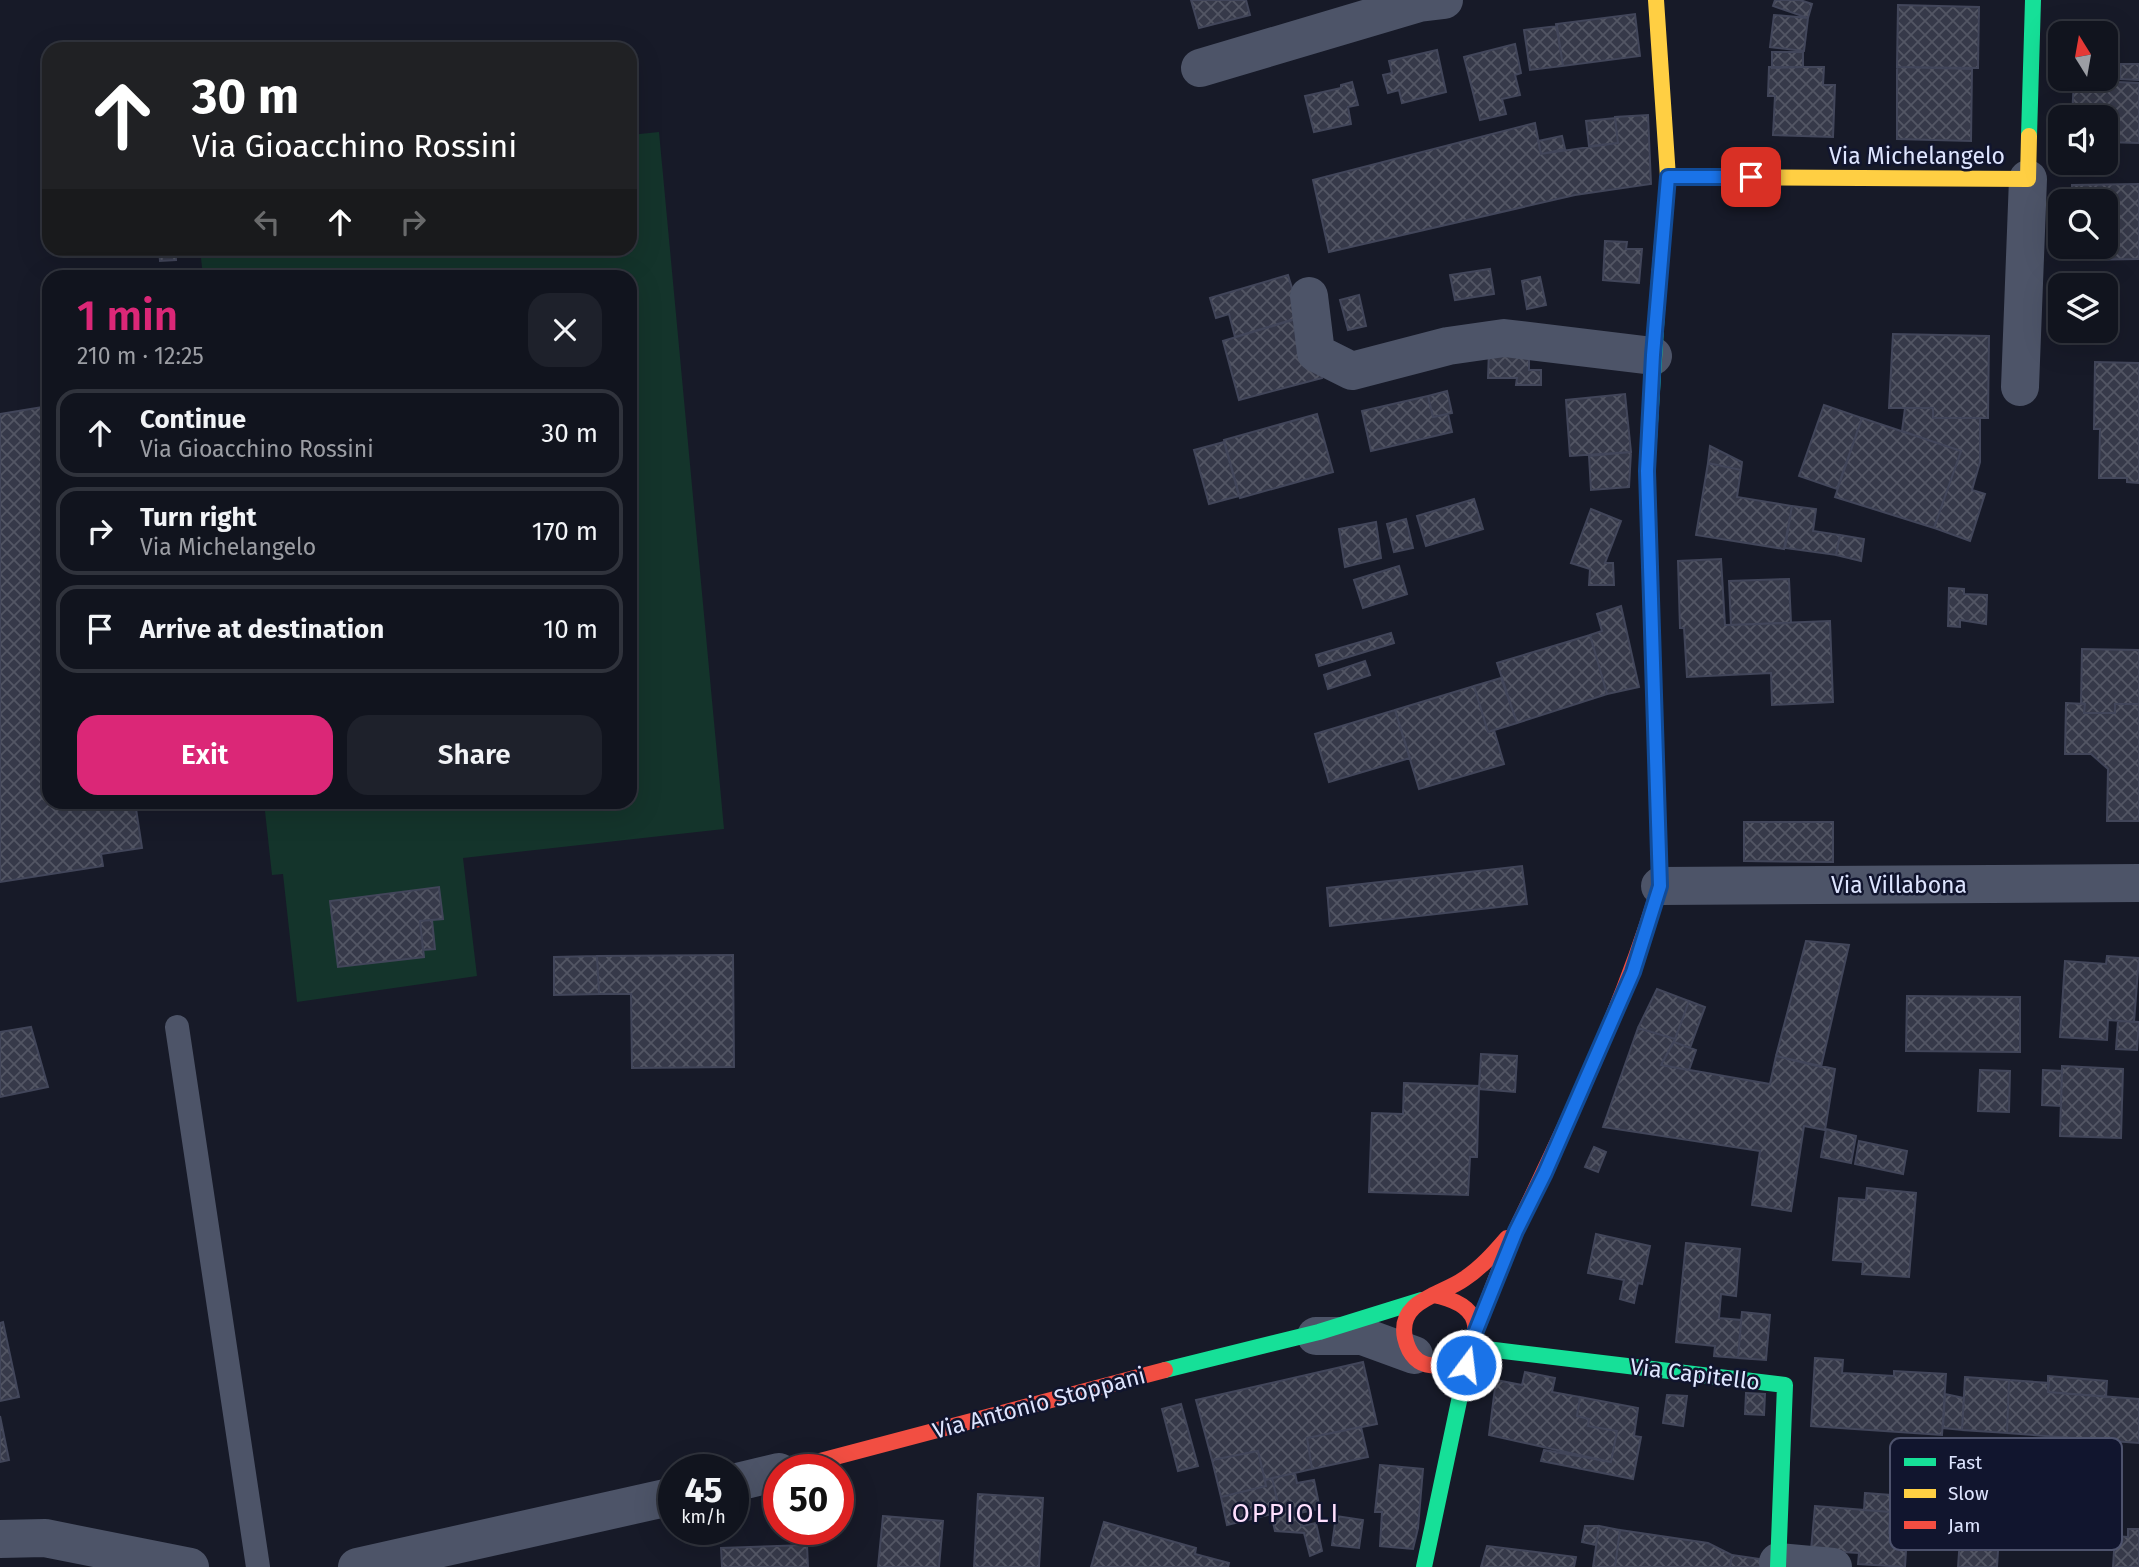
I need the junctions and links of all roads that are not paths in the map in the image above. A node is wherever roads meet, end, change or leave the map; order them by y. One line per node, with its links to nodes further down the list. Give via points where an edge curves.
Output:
1 (1444, 0): 4 (street, via 1419,3)
2 (1656, 0): 5 (main road)
3 (2033, 0): 6 (main road, Via Michelangelo)
4 (1200, 68)
5 (1668, 177): 6 (main road, Via Michelangelo); 8 (main road)
6 (2028, 179): 9 (street)
7 (1309, 296): 8 (street, via 1316,353 1352,371 1448,346 1504,338)
8 (1653, 355): 11 (main road, via 1647,471)
9 (2020, 387)
10 (2139, 883): 11 (street, Via Villabona)
11 (1660, 886): 13 (main road, via 1633,972)
12 (177, 1027): 25 (lane)
13 (1522, 1216): 14 (main road, Via Antonio Stoppani, via 1476,1270); 16 (main road)
14 (1427, 1298): 15 (main road, Via Antonio Stoppani); 16 (main road, via 1454,1298 1463,1304 1474,1322); 17 (main road, via 1414,1306 1405,1325 1408,1346)
15 (1293, 1338): 17 (street, via 1362,1336); 19 (main road, Via Antonio Stoppani)
16 (1472, 1343): 17 (main road, via 1452,1363); 20 (main road); 23 (main road, Via Capitello, via 1785,1385)
17 (1422, 1365)
18 (1442, 1410): 20 (main road)
19 (846, 1454)
20 (1446, 1470): 27 (main road)
21 (658, 1500): 26 (street)
22 (0, 1539): 24 (street, via 45,1538)
23 (1778, 1564): 28 (street, Via Capitello)
24 (190, 1567)
25 (258, 1567)
26 (357, 1567)
27 (1424, 1567)
28 (1833, 1567)

